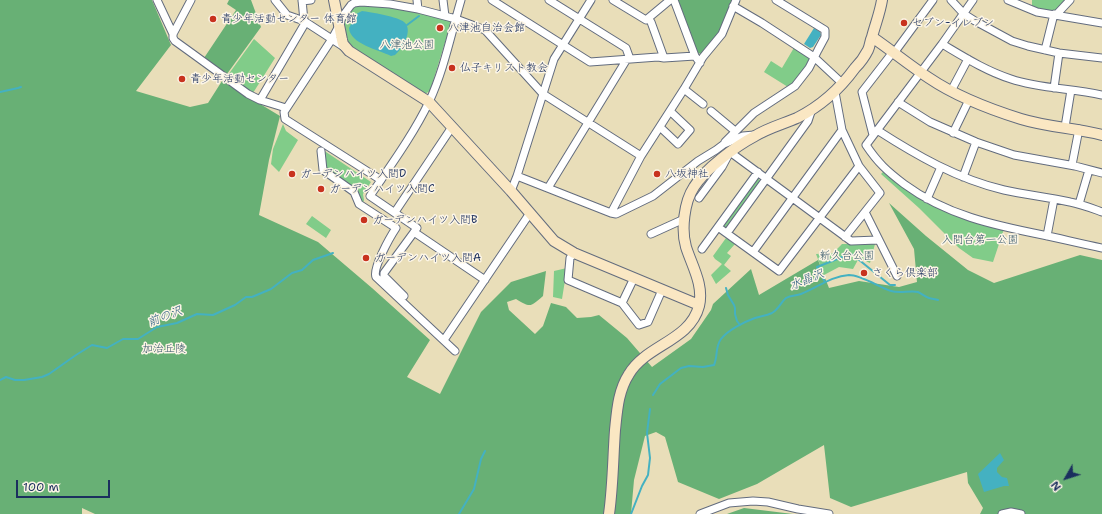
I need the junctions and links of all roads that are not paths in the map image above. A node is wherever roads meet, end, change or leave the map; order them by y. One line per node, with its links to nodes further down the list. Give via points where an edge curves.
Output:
1 (157, 0): 36 (street)
2 (191, 0): 36 (street)
3 (276, 0): 32 (street, via 287,15)
4 (302, 0): 5 (street); 32 (street)
5 (311, 0)
6 (334, 0): 35 (street)
7 (417, 0): 26 (street)
8 (443, 0): 29 (street)
9 (461, 0): 30 (street)
10 (492, 0): 40 (street)
11 (549, 0): 31 (street)
12 (591, 0): 31 (street)
13 (614, 0): 14 (street, via 646,20)
14 (670, 0)
15 (674, 0): 45 (street)
16 (776, 0): 46 (street, via 825,30 825,37)
17 (882, 0): 37 (street)
18 (933, 0): 43 (street)
19 (951, 0): 27 (street)
20 (974, 0): 27 (street)
21 (1008, 0): 28 (street, via 1037,12)
22 (1070, 0): 28 (street)
23 (361, 1): 24 (street); 35 (street, via 351,5)
24 (390, 2): 26 (street)
25 (734, 3): 46 (street); 51 (street, via 722,34)
26 (418, 9): 29 (street)
27 (964, 14): 39 (street); 41 (street, via 1012,41)
28 (1055, 14): 34 (street); 41 (street)
29 (445, 16): 30 (street)
30 (456, 19): 59 (street, via 485,30); 63 (street)
31 (579, 19): 40 (street); 49 (street, via 626,48)
32 (304, 21): 38 (street); 61 (street, via 304,26)
33 (651, 22): 47 (street)
34 (1102, 23)
35 (339, 26): 38 (street); 42 (street, via 343,44)
36 (173, 34): 61 (street, via 173,38 192,54)
37 (872, 37): 43 (street); 53 (street, via 862,60)
38 (332, 38): 42 (street); 66 (street)
39 (942, 44): 50 (street); 52 (street)
40 (563, 45): 49 (street, via 590,62); 59 (street, via 554,59)
41 (1045, 50): 44 (street)
42 (349, 51): 63 (street)
43 (894, 52): 52 (street); 77 (street, via 862,92)
44 (1059, 53): 48 (street); 55 (street)
45 (694, 56): 47 (street); 51 (street)
46 (814, 56): 53 (street); 76 (street, via 809,68 795,86 754,113)
47 (664, 58): 49 (street)
48 (1102, 58)
49 (628, 59): 70 (street)
50 (968, 60): 55 (street, via 1011,79); 57 (street)
51 (700, 63): 54 (street)
52 (921, 72): 57 (street); 64 (street)
53 (842, 84): 58 (street)
54 (684, 88): 65 (street); 68 (street)
55 (1054, 88): 56 (street)
56 (1071, 90): 60 (street); 73 (street)
57 (951, 91): 62 (street)
58 (835, 92): 67 (street); 75 (street)
59 (543, 94): 70 (street); 90 (street)
60 (1102, 95)
61 (260, 100): 66 (street)
62 (969, 100): 73 (street, via 1022,119); 78 (street)
63 (429, 102): 71 (street); 93 (street)
64 (898, 102): 77 (street); 78 (street)
65 (703, 104)
66 (286, 108): 93 (street, via 284,118)
67 (812, 109): 81 (street); 92 (street, via 808,121)
68 (670, 111): 72 (street); 72 (street, via 690,130 678,144)
69 (711, 111): 76 (street)
70 (588, 123): 83 (street); 94 (street)
71 (452, 127): 95 (street); 101 (street)
72 (660, 127): 83 (street)
73 (1065, 127): 74 (street)
74 (1079, 129): 79 (street); 84 (street)
75 (842, 130): 85 (street); 97 (street)
76 (735, 131): 81 (street, via 725,141)
77 (875, 133): 86 (street); 98 (street, via 866,145 875,158)
78 (953, 133): 80 (street)
79 (1102, 135)
80 (976, 142): 84 (street, via 1014,155); 91 (street)
81 (727, 148): 88 (street); 96 (street, via 722,167); 105 (street, via 716,150 698,161 653,196); 107 (street, via 694,186)
82 (321, 151): 126 (street, via 323,170 354,192 359,204 396,228 374,275)
83 (641, 156): 105 (street)
84 (1072, 165): 87 (street)
85 (859, 166): 102 (street, via 880,194); 106 (street)
86 (941, 167): 91 (street); 98 (street)
87 (1089, 170): 89 (street); 100 (street)
88 (758, 172): 92 (street); 108 (street)
89 (1102, 173)
90 (517, 176): 94 (street); 95 (street)
91 (963, 176): 99 (street, via 1003,190)
92 (766, 178): 97 (street); 111 (street)
93 (381, 180): 101 (street, via 370,196)
94 (548, 188): 105 (street)
95 (511, 191): 104 (street)
96 (699, 198)
97 (793, 198): 106 (street); 117 (street)
98 (927, 199): 112 (street, via 969,217)
99 (1054, 199): 100 (street); 112 (street)
100 (1079, 204): 103 (street)
101 (394, 212): 109 (street, via 417,228)
102 (865, 212): 113 (street); 114 (street)
103 (1102, 212)
104 (530, 214): 118 (street, via 554,241); 121 (street)
105 (611, 214)
106 (820, 217): 113 (street); 117 (street, via 779,271)
107 (684, 219): 110 (street); 125 (street, via 685,243 698,277)
108 (718, 227): 111 (street); 115 (street)
109 (414, 232): 121 (street); 123 (street, via 384,273)
110 (651, 234)
111 (727, 234): 117 (street)
112 (1047, 236): 116 (street)
113 (846, 237): 114 (street, via 851,241)
114 (878, 240): 119 (street)
115 (702, 248)
116 (1102, 248)
117 (753, 252)
118 (574, 254): 120 (street); 124 (street, via 570,258 568,280)
119 (897, 276)
120 (634, 278): 122 (street); 124 (street)
121 (485, 280): 126 (street)
122 (662, 290): 124 (street, via 648,322 640,325); 125 (street)
123 (404, 296)
124 (622, 303)
125 (699, 305): 128 (street, via 689,325 641,360 624,382 616,412)
126 (444, 340): 127 (street)
127 (455, 352)
128 (609, 514)
129 (700, 514): 130 (street, via 729,503 753,501)
130 (829, 514)
131 (1002, 514): 132 (street)
132 (1021, 514)

